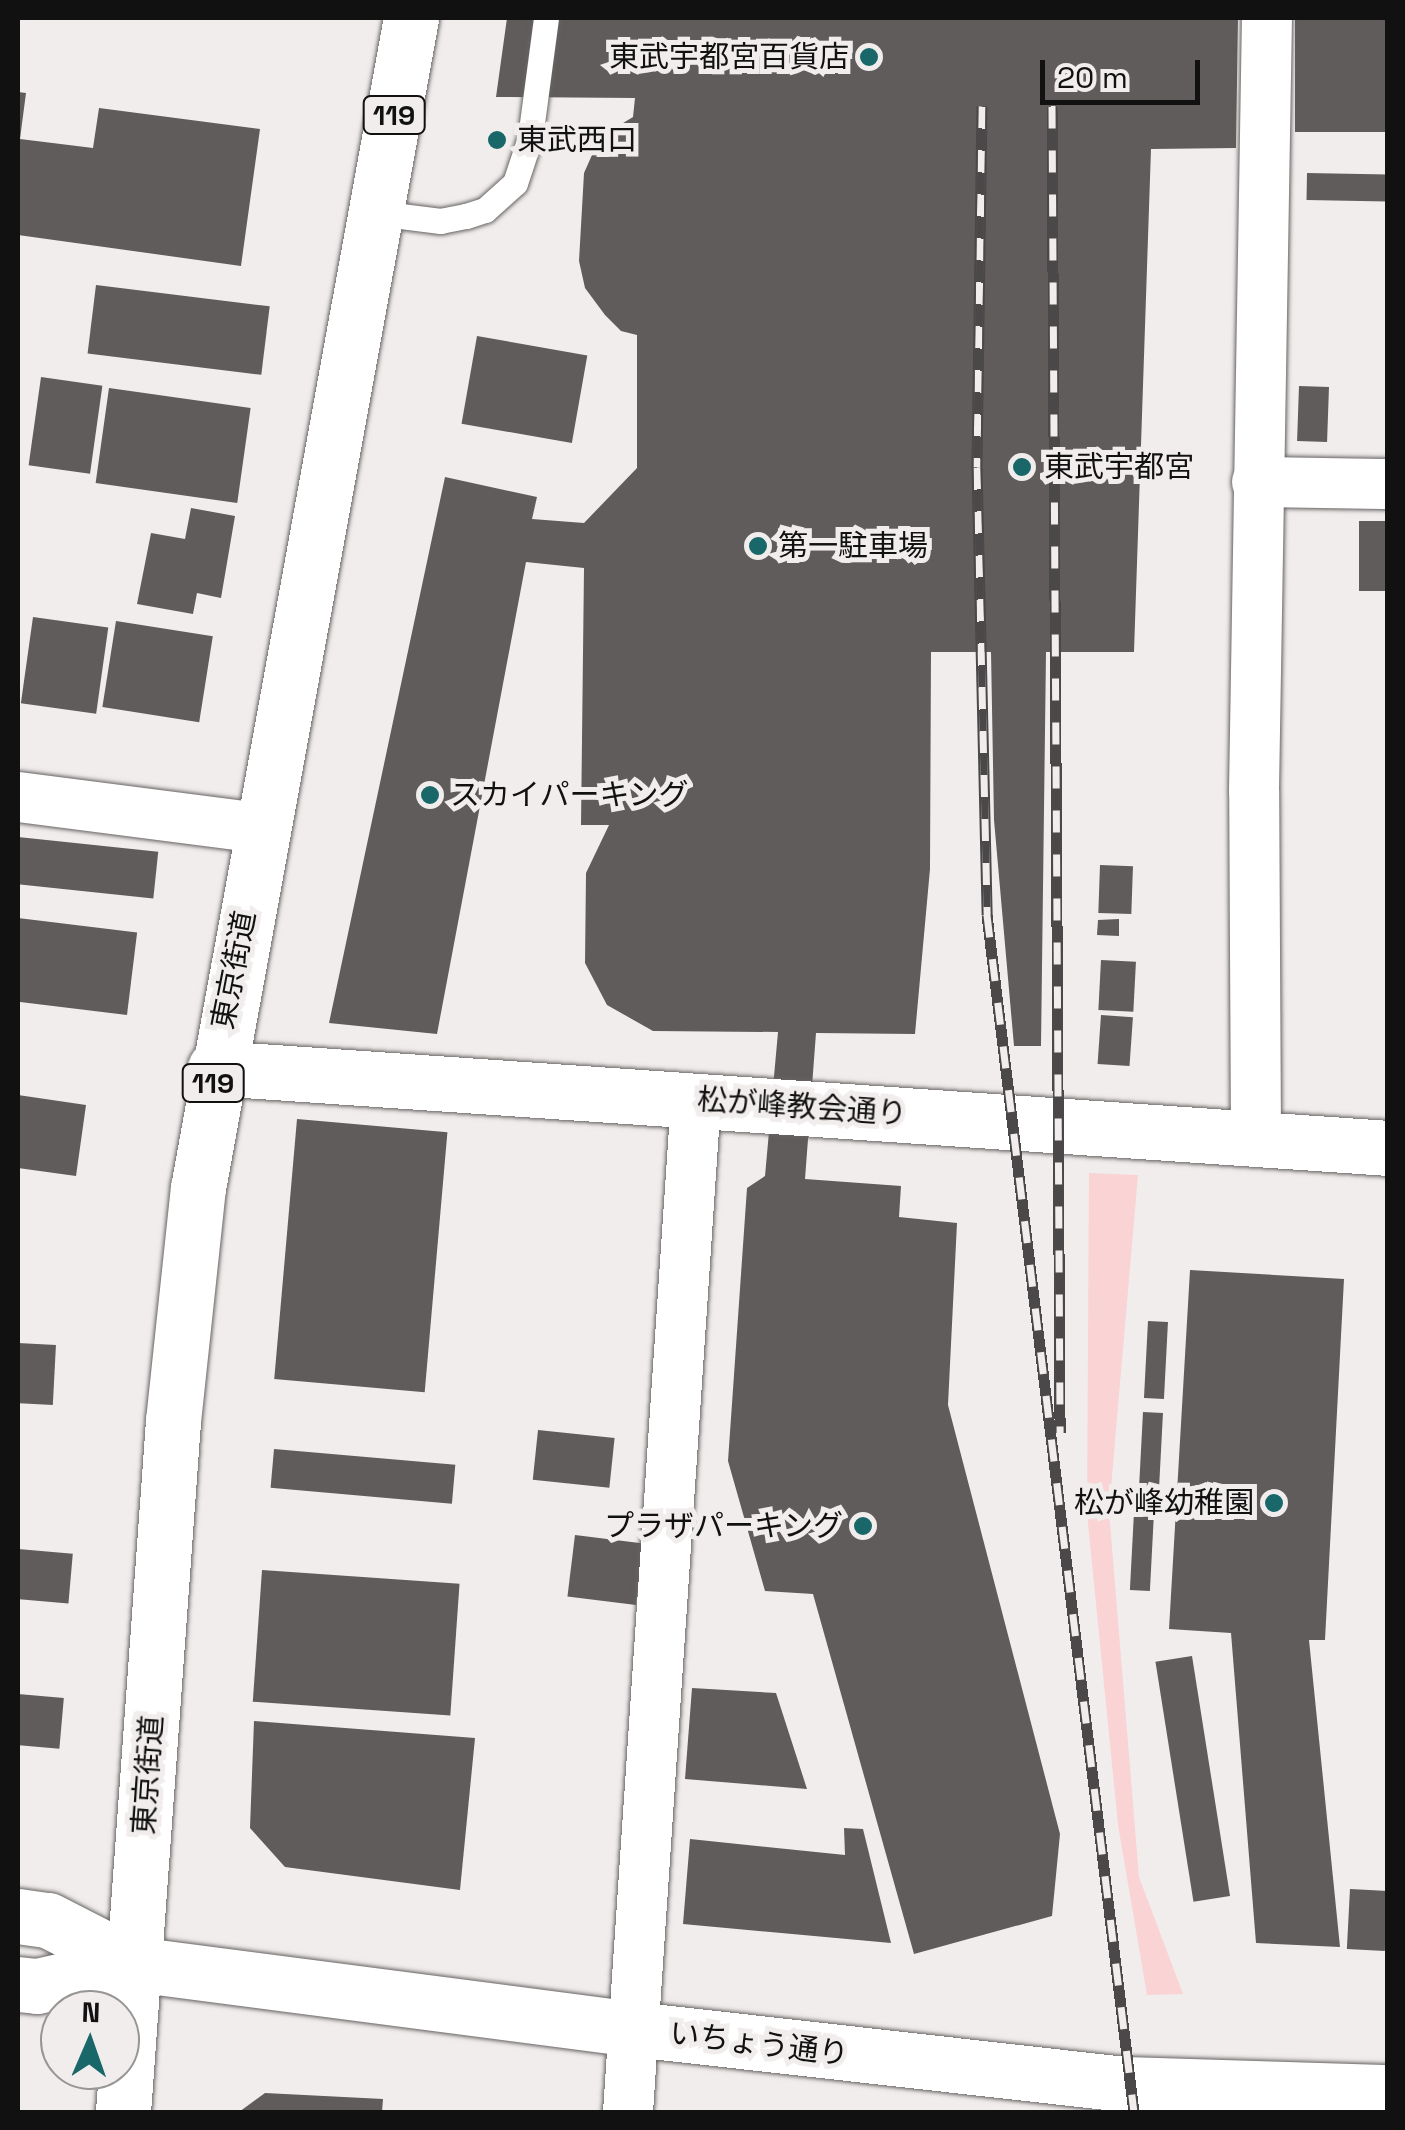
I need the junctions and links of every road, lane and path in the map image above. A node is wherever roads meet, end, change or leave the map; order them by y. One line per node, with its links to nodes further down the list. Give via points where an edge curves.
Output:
1 (411, 18): 4 (main road, 東京街道 / 119)
2 (546, 18): 4 (lane, via 530,138 516,184 485,210 466,216 440,221)
3 (1267, 18): 5 (street)
4 (377, 213): 8 (main road, 東京街道 / 119)
5 (1257, 482): 6 (street); 11 (street)
6 (1388, 484)
7 (18, 797): 8 (street)
8 (260, 828): 9 (main road, 東京街道 / 119)
9 (216, 1068): 10 (main road, 松が峰教会通り); 14 (main road, 東京街道 / 119, via 173,1421)
10 (696, 1099): 11 (main road, 松が峰教会通り); 16 (street)
11 (1256, 1138): 12 (main road, 松が峰教会通り)
12 (1388, 1148)
13 (18, 1916): 14 (main road, via 48,1920)
14 (134, 1964): 15 (main road, via 37,1986); 16 (main road, いちょう通り); 18 (main road, 東京街道 / 119)
15 (18, 1984)
16 (634, 2029): 17 (main road, いちょう通り, via 1128,2084); 19 (street)
17 (1388, 2092)
18 (122, 2112)
19 (628, 2112)

